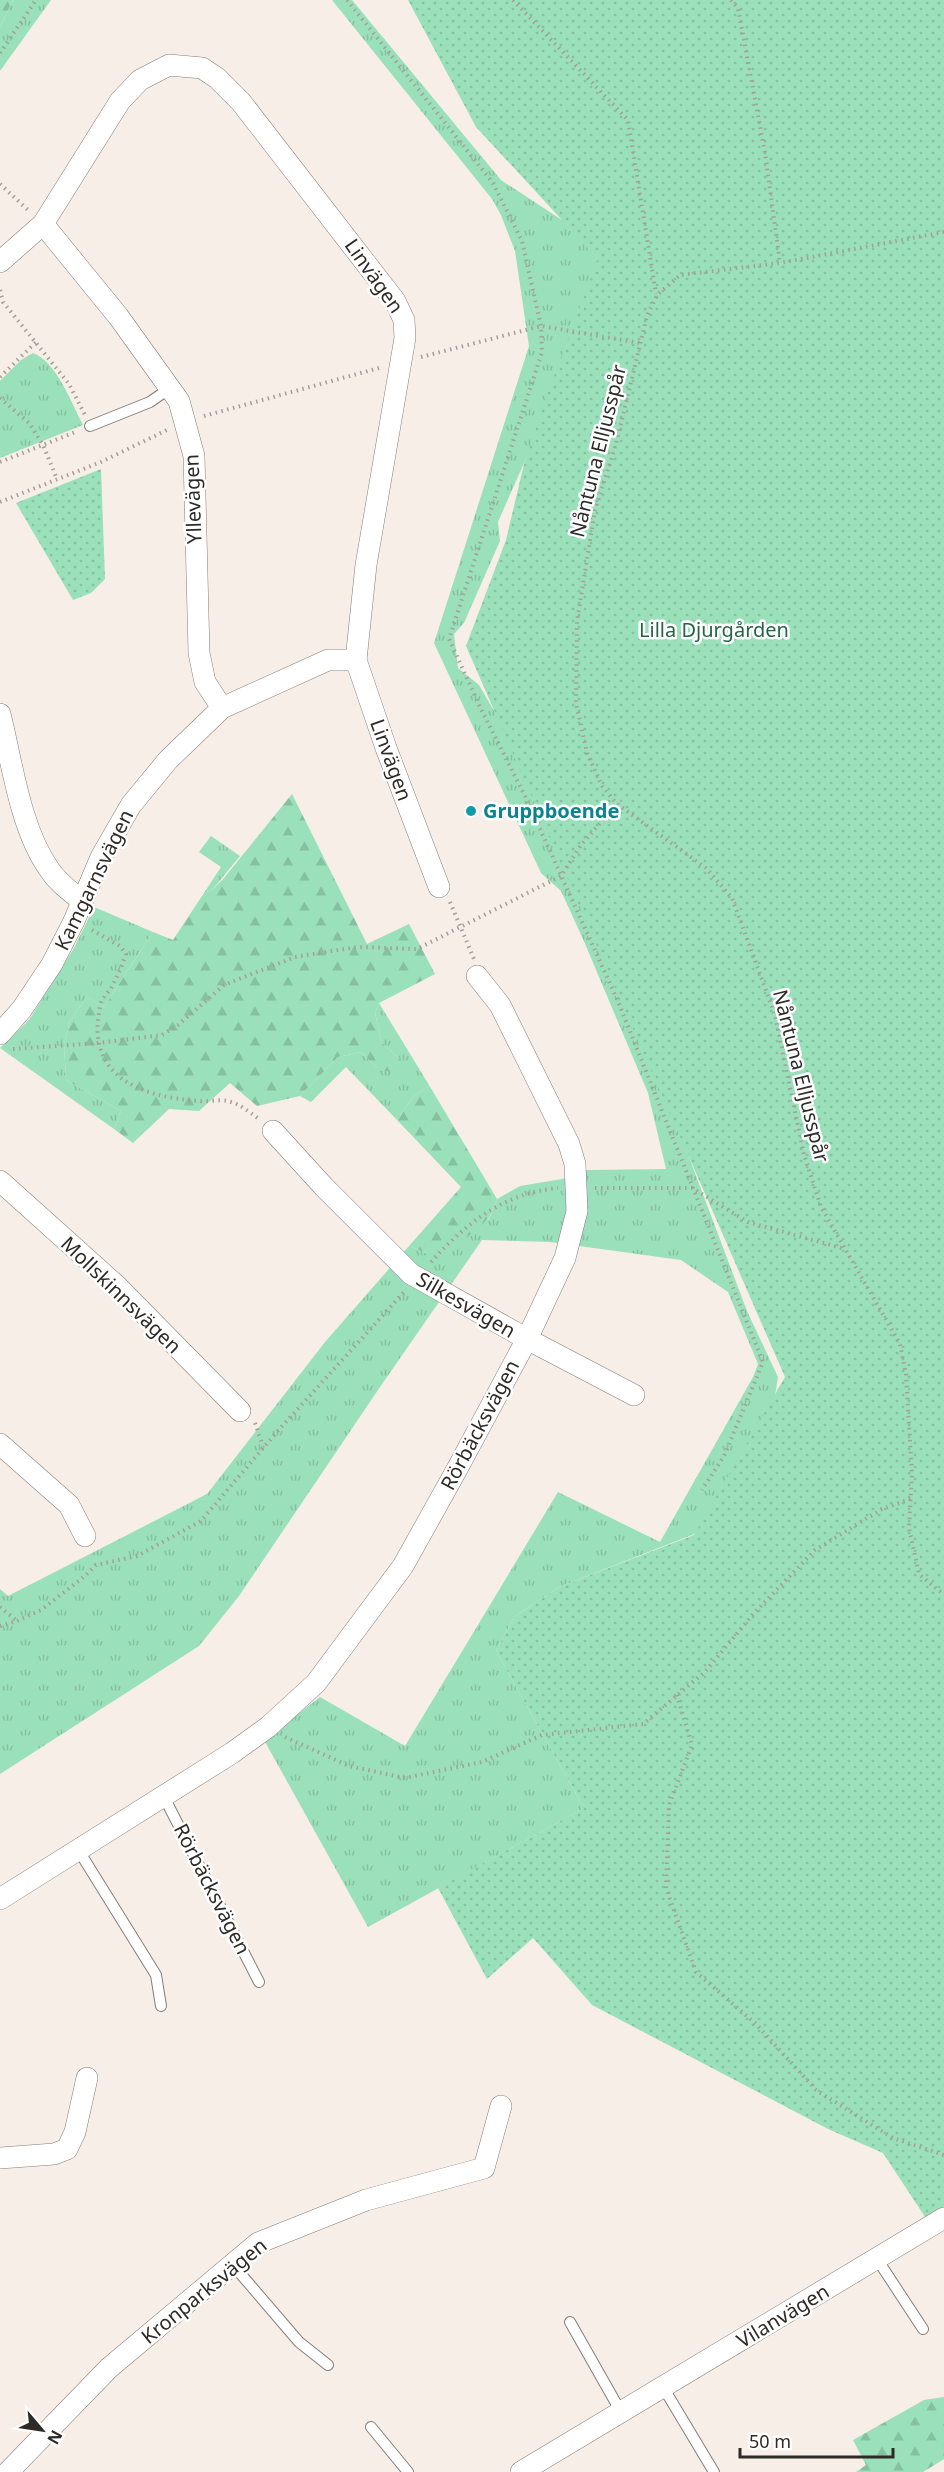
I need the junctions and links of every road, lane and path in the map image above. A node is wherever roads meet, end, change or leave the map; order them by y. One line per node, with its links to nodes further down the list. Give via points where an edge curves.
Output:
1 (36, 0): 5 (path)
2 (347, 0): 13 (path, via 493,183 522,241)
3 (513, 0): 12 (path, via 628,120)
4 (730, 0): 10 (path, via 738,8 765,153)
5 (0, 53)
6 (0, 184): 7 (path)
7 (44, 224): 9 (street, Linvägen); 16 (street, Linvägen, via 129,89 169,65 202,68 241,102 395,301 404,320); 18 (street, Yllevägen)
8 (944, 232): 10 (path, Nåntuna Elljusspår)
9 (0, 262)
10 (780, 263): 12 (path, Nåntuna Elljusspår, via 680,275)
11 (0, 290): 14 (path, via 3,302)
12 (657, 295): 15 (path, Nåntuna Elljusspår, via 646,316)
13 (541, 326): 15 (path); 16 (path); 28 (path, via 542,352 449,639)
14 (36, 342): 17 (path); 20 (path, via 69,384)
15 (640, 344): 27 (path, Nåntuna Elljusspår, via 616,444 595,510 577,621 578,713 587,753 602,786)
16 (402, 362): 24 (street, Linvägen, via 366,565)
17 (0, 377)
18 (170, 388): 20 (lane, via 150,402); 25 (street, Yllevägen, via 182,410 194,456 199,653 205,682)
19 (0, 398): 21 (path, via 29,423)
20 (90, 426): 21 (path)
21 (43, 445): 22 (path); 23 (path)
22 (0, 462)
23 (57, 479)
24 (356, 660): 25 (street, Kamgarnsvägen, via 328,660); 29 (street, Linvägen)
25 (222, 708): 30 (street, Kamgarnsvägen, via 168,760 131,805 101,857)
26 (0, 714): 30 (street, via 24,811 40,854)
27 (617, 804): 28 (path, via 581,845); 39 (path, Nåntuna Elljusspår, via 706,868 732,898 775,1015 804,1155 821,1207)
28 (561, 876): 31 (path); 38 (path, via 645,1063)
29 (439, 887): 31 (path, via 449,898)
30 (78, 911): 33 (street, Kamgarnsvägen, via 52,964); 34 (path, via 126,954 101,1001)
31 (462, 926): 32 (path); 34 (path, via 417,949 357,947 295,957 224,985 162,1035)
32 (477, 976): 37 (street, Rörbäcksvägen, via 500,1005 569,1144)
33 (5, 1041): 34 (path)
34 (98, 1043): 35 (path, via 105,1063 138,1088 168,1097 227,1101 243,1107)
35 (273, 1131): 40 (street, Silkesvägen)
36 (0, 1181): 43 (street, Mollskinnsvägen, via 117,1286)
37 (577, 1188): 38 (path); 40 (path, via 531,1192 484,1213 466,1226); 41 (street, Rörbäcksvägen, via 570,1242)
38 (692, 1188): 39 (path, via 748,1222); 45 (path, via 763,1362 724,1456)
39 (845, 1249): 46 (path, Nåntuna Elljusspår, via 900,1344 906,1374)
40 (417, 1278): 41 (street, Silkesvägen); 50 (path, via 201,1521 137,1556 96,1565 41,1610)
41 (527, 1339): 42 (street, Silkesvägen); 53 (street, Rörbäcksvägen, via 403,1566 316,1683)
42 (634, 1395)
43 (240, 1411)
44 (0, 1444): 47 (street, via 69,1505)
45 (702, 1490)
46 (911, 1499): 48 (path, Nåntuna Elljusspår, via 909,1528 919,1574); 52 (path, via 882,1509 815,1550 754,1613 705,1672)
47 (85, 1536)
48 (944, 1595)
49 (0, 1607): 50 (path)
50 (17, 1621): 51 (path)
51 (0, 1626)
52 (677, 1695): 53 (path, via 643,1724 542,1735 482,1762 405,1778 349,1766); 61 (path, via 692,1745 669,1805 666,1888 696,1972 756,2024 816,2090 893,2138)
53 (268, 1727): 54 (street, Rörbäcksvägen)
54 (164, 1797): 55 (street, Rörbäcksvägen); 57 (lane, Rörbäcksvägen)
55 (79, 1851): 56 (street, Rörbäcksvägen); 58 (lane, via 156,1975)
56 (0, 1899)
57 (260, 1982)
58 (161, 2006)
59 (87, 2078): 62 (street, via 75,2132 67,2149 54,2154)
60 (501, 2106): 65 (street, Kronparksvägen, via 483,2169 366,2200 258,2243)
61 (944, 2155)
62 (0, 2158)
63 (944, 2218): 64 (street, Vilanvägen)
64 (877, 2259): 67 (lane); 69 (street, Vilanvägen)
65 (232, 2265): 68 (lane, via 299,2342); 72 (street, Kronparksvägen, via 109,2368)
66 (570, 2322): 70 (lane)
67 (923, 2329)
68 (328, 2365)
69 (663, 2387): 70 (street, Vilanvägen); 75 (lane)
70 (621, 2412): 74 (street, Vilanvägen)
71 (371, 2427): 73 (lane)
72 (8, 2472)
73 (408, 2472)
74 (520, 2472)
75 (714, 2472)

